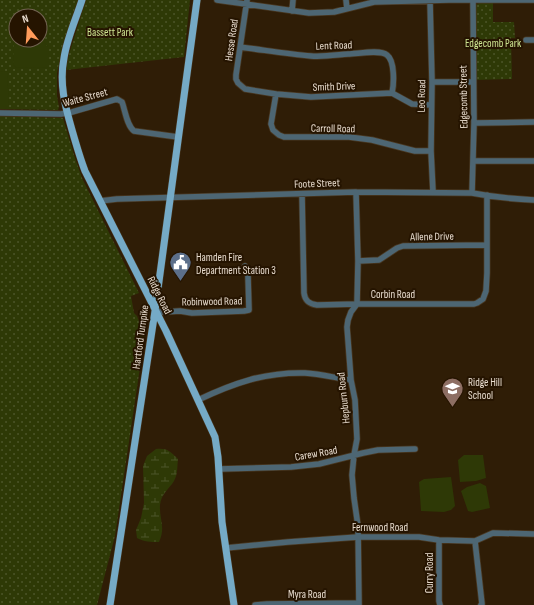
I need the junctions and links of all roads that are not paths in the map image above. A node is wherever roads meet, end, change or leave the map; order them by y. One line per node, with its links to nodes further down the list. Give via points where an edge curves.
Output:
1 (82, 0): 22 (main road, Ridge Road, via 63,64 62,88)
2 (196, 0): 25 (main road, Hartford Turnpike)
3 (217, 0): 9 (street)
4 (293, 0): 11 (street)
5 (346, 0): 10 (street)
6 (534, 0): 8 (street)
7 (430, 1): 8 (street); 10 (street, via 374,2); 15 (street, Leo Road)
8 (473, 1): 16 (street, Edgecomb Street)
9 (246, 2): 11 (street); 14 (street, Hesse Road)
10 (347, 9): 11 (street, via 309,13)
11 (292, 11)
12 (526, 40): 13 (street)
13 (534, 40)
14 (240, 47): 17 (street, Hesse Road, via 236,75); 18 (street, Lent Road, via 312,56 384,53 389,56 392,65)
15 (432, 82): 16 (street); 20 (street, Leo Road)
16 (473, 82): 24 (street, Edgecomb Street)
17 (238, 83): 19 (street, Smith Drive, via 245,89)
18 (392, 93): 19 (street, Smith Drive, via 311,97); 20 (street, via 412,104)
19 (276, 94): 26 (street, Carroll Road, via 271,124 279,135 298,138 349,137 415,151)
20 (431, 105): 26 (street, Leo Road)
21 (0, 113): 22 (street, Waite Street)
22 (67, 113): 25 (street, Waite Street, via 117,99 122,102 131,130); 36 (main road, Ridge Road, via 83,165)
23 (534, 122): 24 (street)
24 (474, 123): 27 (street, Edgecomb Street)
25 (178, 137): 34 (main road, Hartford Turnpike)
26 (431, 151): 30 (street, Leo Road)
27 (474, 161): 28 (street); 31 (street, Edgecomb Street)
28 (534, 161)
29 (356, 192): 30 (street, Foote Street); 32 (street, Foote Street); 38 (street, Hepburn Road)
30 (433, 192): 31 (street, Foote Street)
31 (472, 193): 33 (street, Foote Street)
32 (302, 194): 34 (street, Foote Street); 40 (street, Corbin Road, via 306,300 317,305)
33 (487, 196): 35 (street, Foote Street); 37 (street, Corbin Road)
34 (170, 198): 36 (street, Foote Street); 41 (main road, Hartford Turnpike)
35 (534, 200)
36 (100, 201): 41 (main road, Ridge Road)
37 (487, 245): 38 (street, Allene Drive, via 403,246 377,261); 40 (street, Corbin Road, via 486,291 483,299 477,303)
38 (358, 261): 40 (street, Hepburn Road)
39 (245, 266): 41 (street, Robinwood Road, via 248,276 249,310 192,313)
40 (357, 304): 42 (street, Hepburn Road, via 351,312 347,327)
41 (155, 311): 43 (main road, Ridge Road); 53 (main road, Hartford Turnpike)
42 (352, 380): 43 (street, via 306,374 279,374 254,378); 45 (street, Hepburn Road, via 357,439)
43 (198, 400): 46 (main road, Ridge Road, via 215,437)
44 (415, 449): 45 (street, Carew Road, via 378,450)
45 (354, 455): 46 (street, Carew Road, via 319,464 291,467); 48 (street, Hepburn Road, via 352,475)
46 (219, 469): 51 (main road, Ridge Road, via 221,517)
47 (534, 534): 50 (street, Fernwood Road, via 493,533)
48 (358, 537): 49 (street, Fernwood Road, via 419,537); 51 (street, Fernwood Road); 52 (street, Hepburn Road)
49 (439, 540): 50 (street, Fernwood Road); 56 (street, Curry Road)
50 (475, 541): 57 (street)
51 (226, 548): 54 (main road, Ridge Road)
52 (359, 604): 55 (street, Myra Road)
53 (110, 605)
54 (234, 605)
55 (255, 605)
56 (440, 605)
57 (481, 605)

